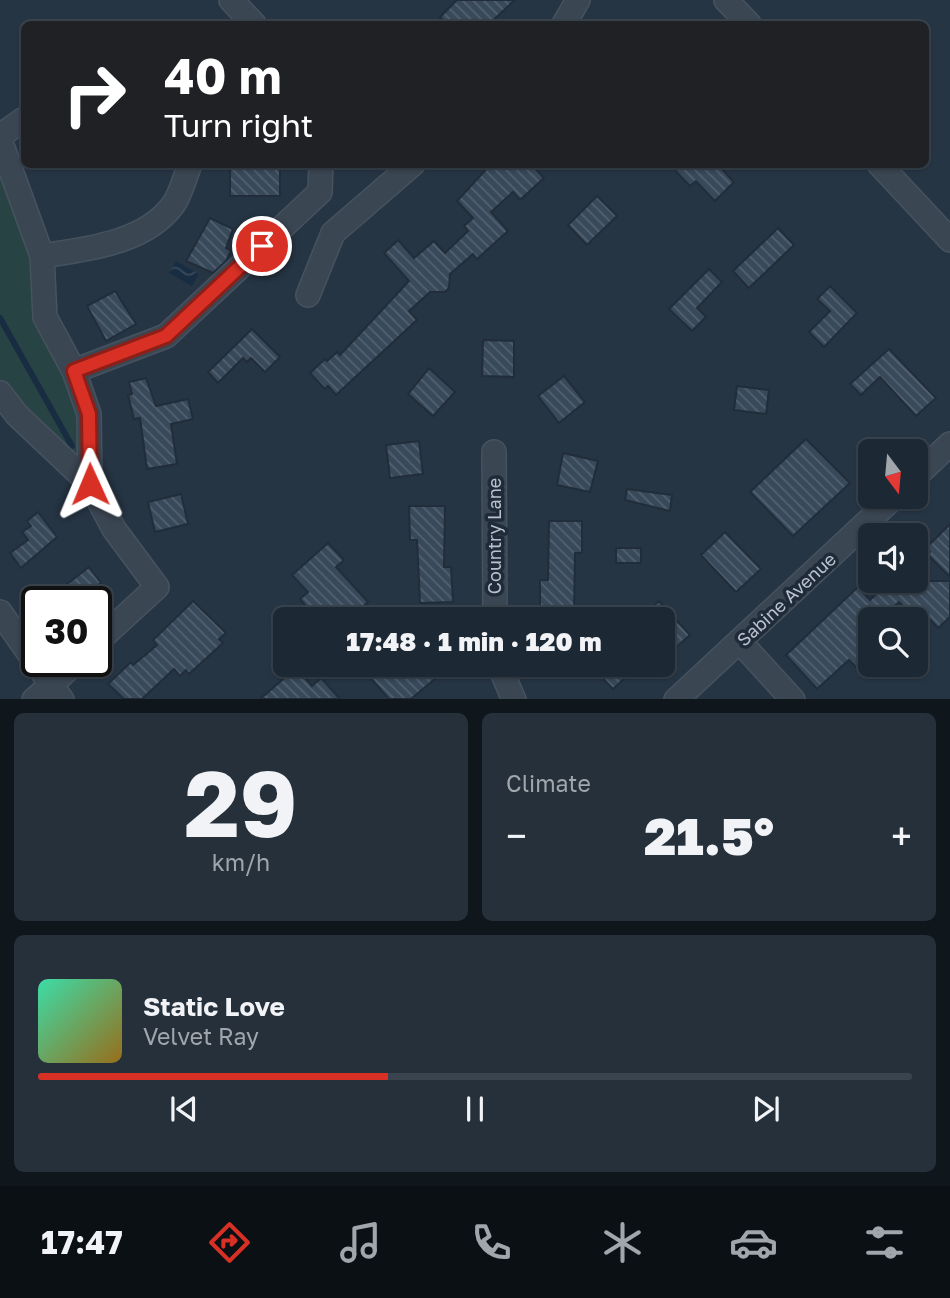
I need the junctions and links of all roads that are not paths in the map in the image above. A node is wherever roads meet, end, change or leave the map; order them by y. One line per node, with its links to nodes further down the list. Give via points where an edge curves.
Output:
1 (231, 0): 4 (street)
2 (578, 0): 5 (street)
3 (726, 0): 6 (street)
4 (251, 21)
5 (566, 21)
6 (746, 21)
7 (21, 121): 8 (street)
8 (0, 138): 14 (street)
9 (188, 168): 14 (street, via 173,205 146,227 103,247)
10 (321, 168): 16 (street, via 320,192 166,336)
11 (408, 168): 15 (street, via 333,233)
12 (884, 168): 13 (street)
13 (950, 240)
14 (42, 256): 16 (street, via 45,317)
15 (308, 295)
16 (74, 371): 21 (street, via 89,414)
17 (0, 393): 21 (street)
18 (950, 444): 20 (street)
19 (494, 452): 23 (street, Country Lane)
20 (928, 465)
21 (90, 484): 25 (street, via 114,528 157,587)
22 (881, 509): 26 (street, Sabine Avenue)
23 (495, 607)
24 (0, 612): 29 (street)
25 (112, 628)
26 (741, 643): 31 (street, Sabine Avenue); 32 (street)
27 (64, 677): 29 (street)
28 (504, 677): 30 (street)
29 (49, 695)
30 (514, 699)
31 (676, 699)
32 (793, 699)

